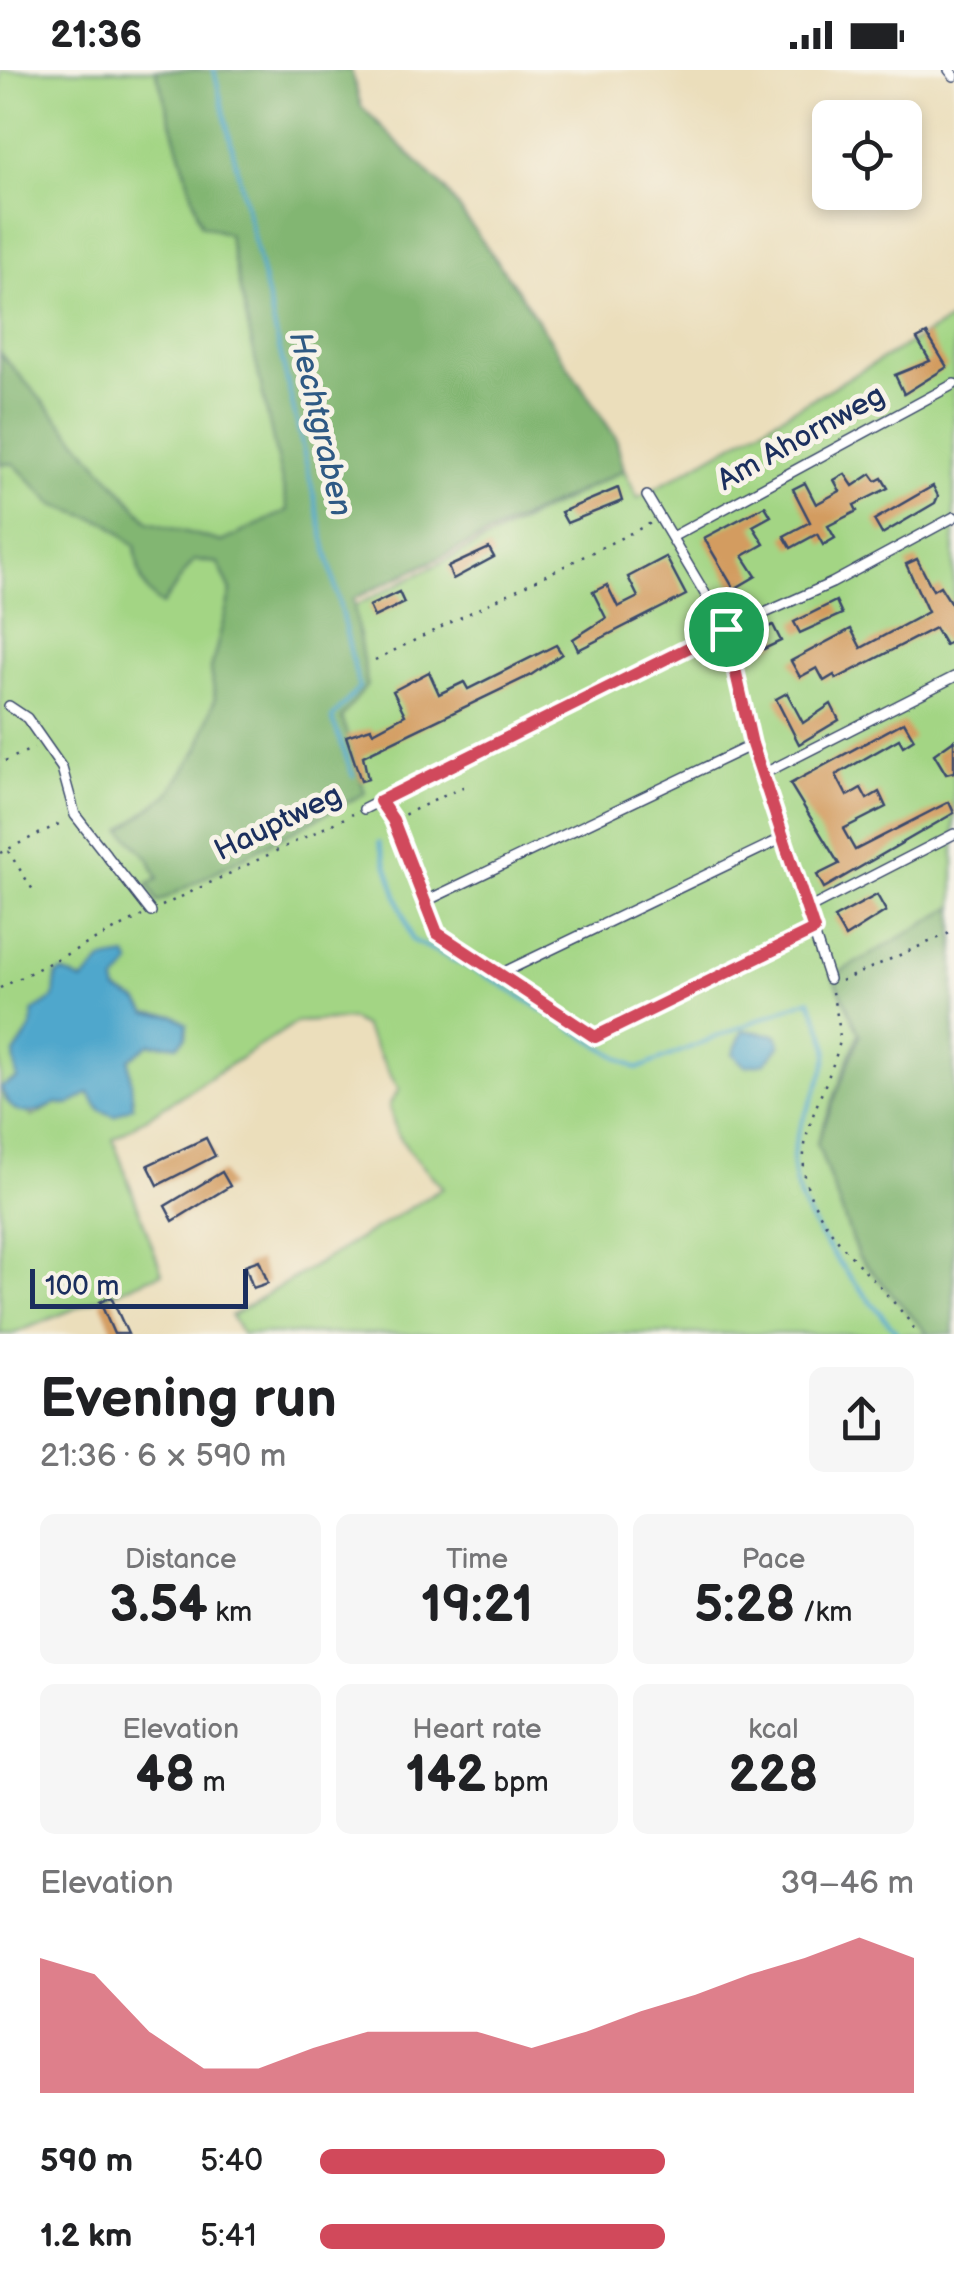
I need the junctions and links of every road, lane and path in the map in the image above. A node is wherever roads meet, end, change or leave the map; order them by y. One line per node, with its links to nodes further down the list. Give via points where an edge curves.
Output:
1 (949, 70): 2 (lane)
2 (954, 76)
3 (954, 384): 7 (lane, Am Ahornweg)
4 (647, 496): 5 (lane)
5 (661, 518): 7 (lane); 9 (path)
6 (954, 518): 8 (lane, Hauptweg, via 818,590)
7 (672, 537): 8 (lane)
8 (726, 629): 13 (lane); 17 (lane, Hauptweg)
9 (375, 660)
10 (954, 677): 15 (lane)
11 (9, 706): 12 (lane)
12 (45, 744): 14 (path); 19 (lane, via 62,768)
13 (752, 744): 15 (lane); 26 (lane)
14 (4, 761)
15 (761, 776): 22 (lane)
16 (466, 785): 20 (path)
17 (380, 801): 18 (lane, Hauptweg); 20 (path)
18 (364, 809): 28 (path, Hauptweg)
19 (76, 816): 23 (path); 28 (lane)
20 (393, 820): 26 (path)
21 (954, 834): 27 (lane)
22 (784, 838): 27 (lane); 31 (lane)
23 (7, 850): 24 (path); 25 (path)
24 (0, 854)
25 (33, 890)
26 (424, 902): 31 (path, via 437,933)
27 (808, 910): 29 (lane)
28 (151, 912): 33 (path, Hauptweg)
29 (814, 930): 32 (lane); 34 (lane)
30 (954, 931): 32 (path)
31 (496, 976): 34 (path)
32 (830, 982): 35 (path, via 840,1041 803,1141 802,1163 811,1198 842,1250)
33 (0, 988)
34 (595, 1037)
35 (918, 1334)

